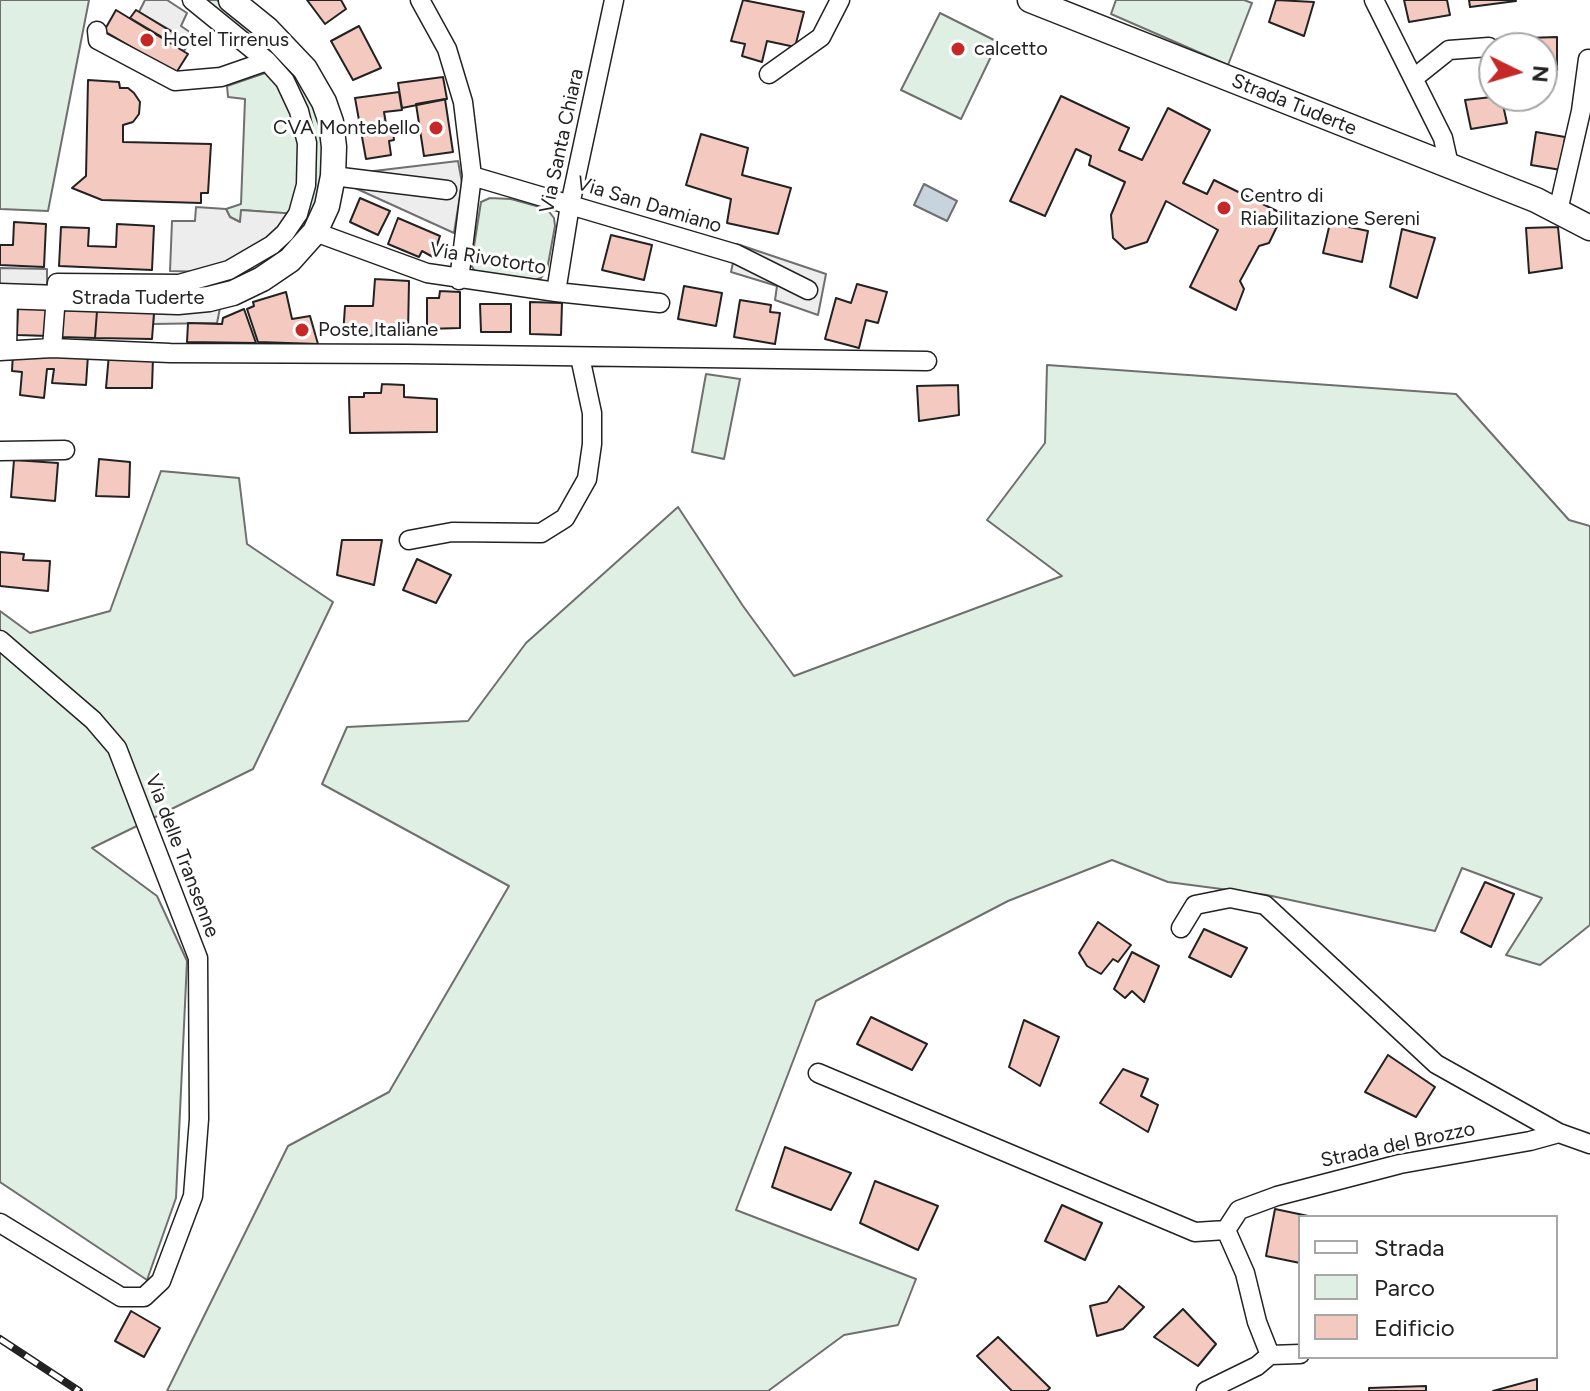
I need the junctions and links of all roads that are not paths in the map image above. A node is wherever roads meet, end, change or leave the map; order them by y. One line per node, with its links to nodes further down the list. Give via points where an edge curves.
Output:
1 (192, 0): 11 (street)
2 (231, 0): 15 (main road, Strada Tuderte, via 305,69 331,122)
3 (420, 0): 16 (street, via 456,77)
4 (614, 0): 18 (street, Via Santa Chiara)
5 (840, 0): 12 (street, via 821,37)
6 (1030, 0): 14 (main road, Strada Tuderte)
7 (1374, 0): 13 (street)
8 (97, 31): 11 (street, via 98,40 175,81 221,77)
9 (1478, 48): 13 (street, via 1449,50)
10 (1588, 59): 19 (street)
11 (267, 61): 25 (street, via 285,81 307,143 306,185 298,214 285,233 250,258)
12 (769, 74)
13 (1414, 78): 14 (street, via 1443,138)
14 (1449, 165): 19 (main road, Strada Tuderte)
15 (333, 176): 17 (street); 21 (main road, Strada Tuderte)
16 (472, 176): 18 (street, Via San Damiano); 22 (street)
17 (447, 190)
18 (570, 205): 23 (street, Via San Damiano, via 736,254); 24 (street, Via Santa Chiara)
19 (1558, 211): 20 (main road, Strada Tuderte)
20 (1590, 228)
21 (315, 232): 22 (street, Via Rivotorto); 25 (main road, Strada Tuderte, via 290,260 233,293 209,299)
22 (459, 280): 24 (street, Via Rivotorto)
23 (808, 290)
24 (556, 292): 28 (street, Via Rivotorto)
25 (179, 293): 27 (main road, Strada Tuderte, via 96,291)
26 (4, 296): 27 (main road, Strada Tuderte); 30 (street)
27 (55, 298): 29 (street)
28 (660, 303)
29 (52, 348): 30 (street); 31 (street)
30 (4, 350)
31 (580, 357): 32 (street); 35 (street, via 592,413 592,444 587,479 565,518 541,533 452,532)
32 (927, 361)
33 (65, 450): 34 (street)
34 (0, 451)
35 (409, 540)
36 (0, 640): 41 (street, Via delle Transenne, via 93,720 117,748 198,958 199,1119 193,1196 161,1281 144,1297 121,1297)
37 (1181, 928): 39 (street, via 1195,905 1230,898 1265,905 1436,1064)
38 (818, 1073): 42 (street, via 1195,1232)
39 (1559, 1133): 40 (street); 42 (street, Strada del Brozzo, via 1400,1164 1277,1196 1239,1210)
40 (1590, 1144)
41 (0, 1223)
42 (1226, 1230): 44 (street)
43 (1298, 1354): 44 (street)
44 (1270, 1355): 45 (street)
45 (1206, 1391)

